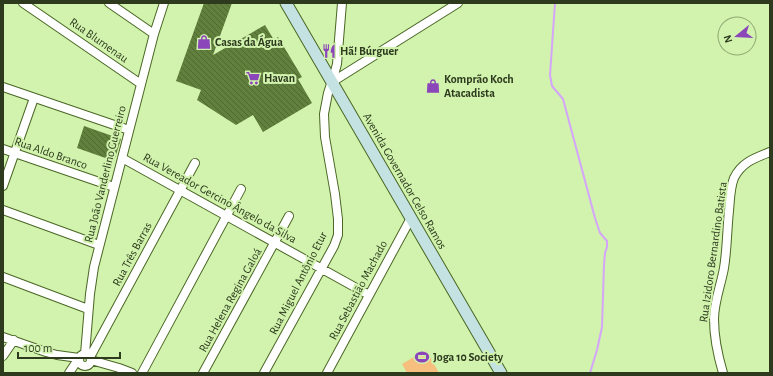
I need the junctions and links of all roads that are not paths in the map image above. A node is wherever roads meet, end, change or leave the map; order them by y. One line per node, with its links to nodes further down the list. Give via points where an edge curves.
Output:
1 (23, 3): 9 (street, Rua Blumenau)
2 (109, 3): 7 (street)
3 (164, 3): 7 (street, Rua João Vanderlino Guerreiro)
4 (286, 3): 8 (main road, Avenida Governador Celso Ramos)
5 (342, 3): 8 (street, Rua Miguel Antônio Etur, via 337,64)
6 (458, 3): 8 (street)
7 (154, 34): 9 (street, Rua João Vanderlino Guerreiro)
8 (332, 82): 25 (main road, Avenida Governador Celso Ramos); 28 (street, Rua Miguel Antônio Etur, via 326,102 324,126 338,228 336,241)
9 (141, 84): 12 (street, Rua João Vanderlino Guerreiro)
10 (3, 87): 11 (street)
11 (34, 98): 12 (street); 15 (street)
12 (129, 130): 16 (street, Rua João Vanderlino Guerreiro)
13 (3, 149): 15 (street, Rua Aldo Branco)
14 (770, 152): 44 (street, Rua Izidoro Bernardino Batista, via 748,162 734,178 732,186 724,268 714,318 718,357)
15 (15, 153): 18 (street); 19 (street, Rua Aldo Branco)
16 (122, 158): 19 (street, Rua João Vanderlino Guerreiro); 21 (street, Rua Vereador Gercino Ângelo da Silva)
17 (195, 163): 21 (street, Rua Três Barras)
18 (3, 186)
19 (114, 188): 27 (street, Rua João Vanderlino Guerreiro)
20 (241, 189): 23 (street)
21 (180, 190): 23 (street, Rua Vereador Gercino Ângelo da Silva); 35 (street, Rua Três Barras)
22 (3, 210): 27 (street)
23 (227, 216): 26 (street, Rua Vereador Gercino Ângelo da Silva); 39 (street)
24 (289, 216): 26 (street, Rua Helena Regina Galoá)
25 (411, 218): 30 (street, Rua Sebastião Machado); 43 (main road, Avenida Governador Celso Ramos)
26 (274, 242): 28 (street, Rua Vereador Gercino Ângelo da Silva); 40 (street, Rua Helena Regina Galoá)
27 (99, 245): 31 (street, Rua João Vanderlino Guerreiro)
28 (322, 268): 30 (street, Rua Vereador Gercino Ângelo da Silva); 41 (street, Rua Miguel Antônio Etur)
29 (3, 277): 31 (street)
30 (369, 295): 42 (street, Rua Sebastião Machado)
31 (88, 309): 35 (street, Rua João Vanderlino Guerreiro)
32 (3, 336): 33 (street)
33 (14, 340): 34 (street); 35 (street, via 57,355)
34 (3, 356)
35 (86, 357): 36 (street, via 89,364); 37 (street, Rua Três Barras); 38 (street)
36 (83, 369)
37 (69, 373)
38 (132, 373)
39 (142, 373)
40 (203, 373)
41 (264, 373)
42 (327, 373)
43 (501, 373)
44 (723, 373)

